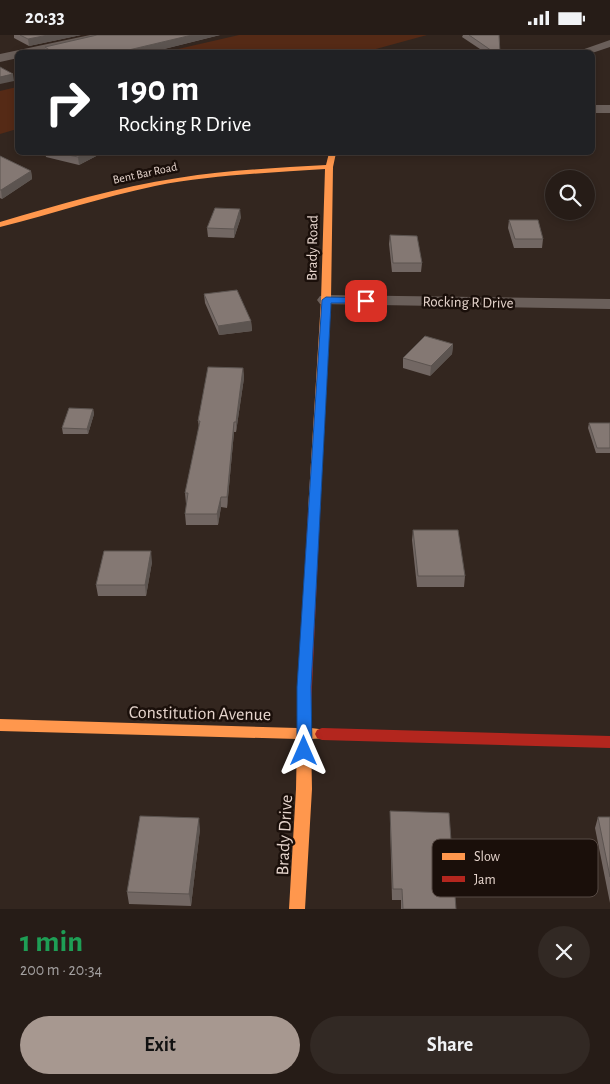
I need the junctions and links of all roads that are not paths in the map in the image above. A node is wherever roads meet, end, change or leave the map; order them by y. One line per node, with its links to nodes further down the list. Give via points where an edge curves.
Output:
1 (105, 35): 3 (street)
2 (610, 43): 4 (street)
3 (38, 50)
4 (588, 50)
5 (595, 109): 6 (street)
6 (610, 109)
7 (332, 155): 8 (street, Brady Road)
8 (329, 167): 9 (street, Bent Bar Road, via 244,172 156,183); 10 (street, Brady Road)
9 (0, 225)
10 (326, 300): 11 (street, Rocking R Drive); 13 (street, Brady Road)
11 (610, 304)
12 (0, 725): 13 (street, Constitution Avenue)
13 (304, 733): 14 (street, Constitution Avenue); 15 (street, Brady Drive)
14 (610, 741)
15 (297, 909)

